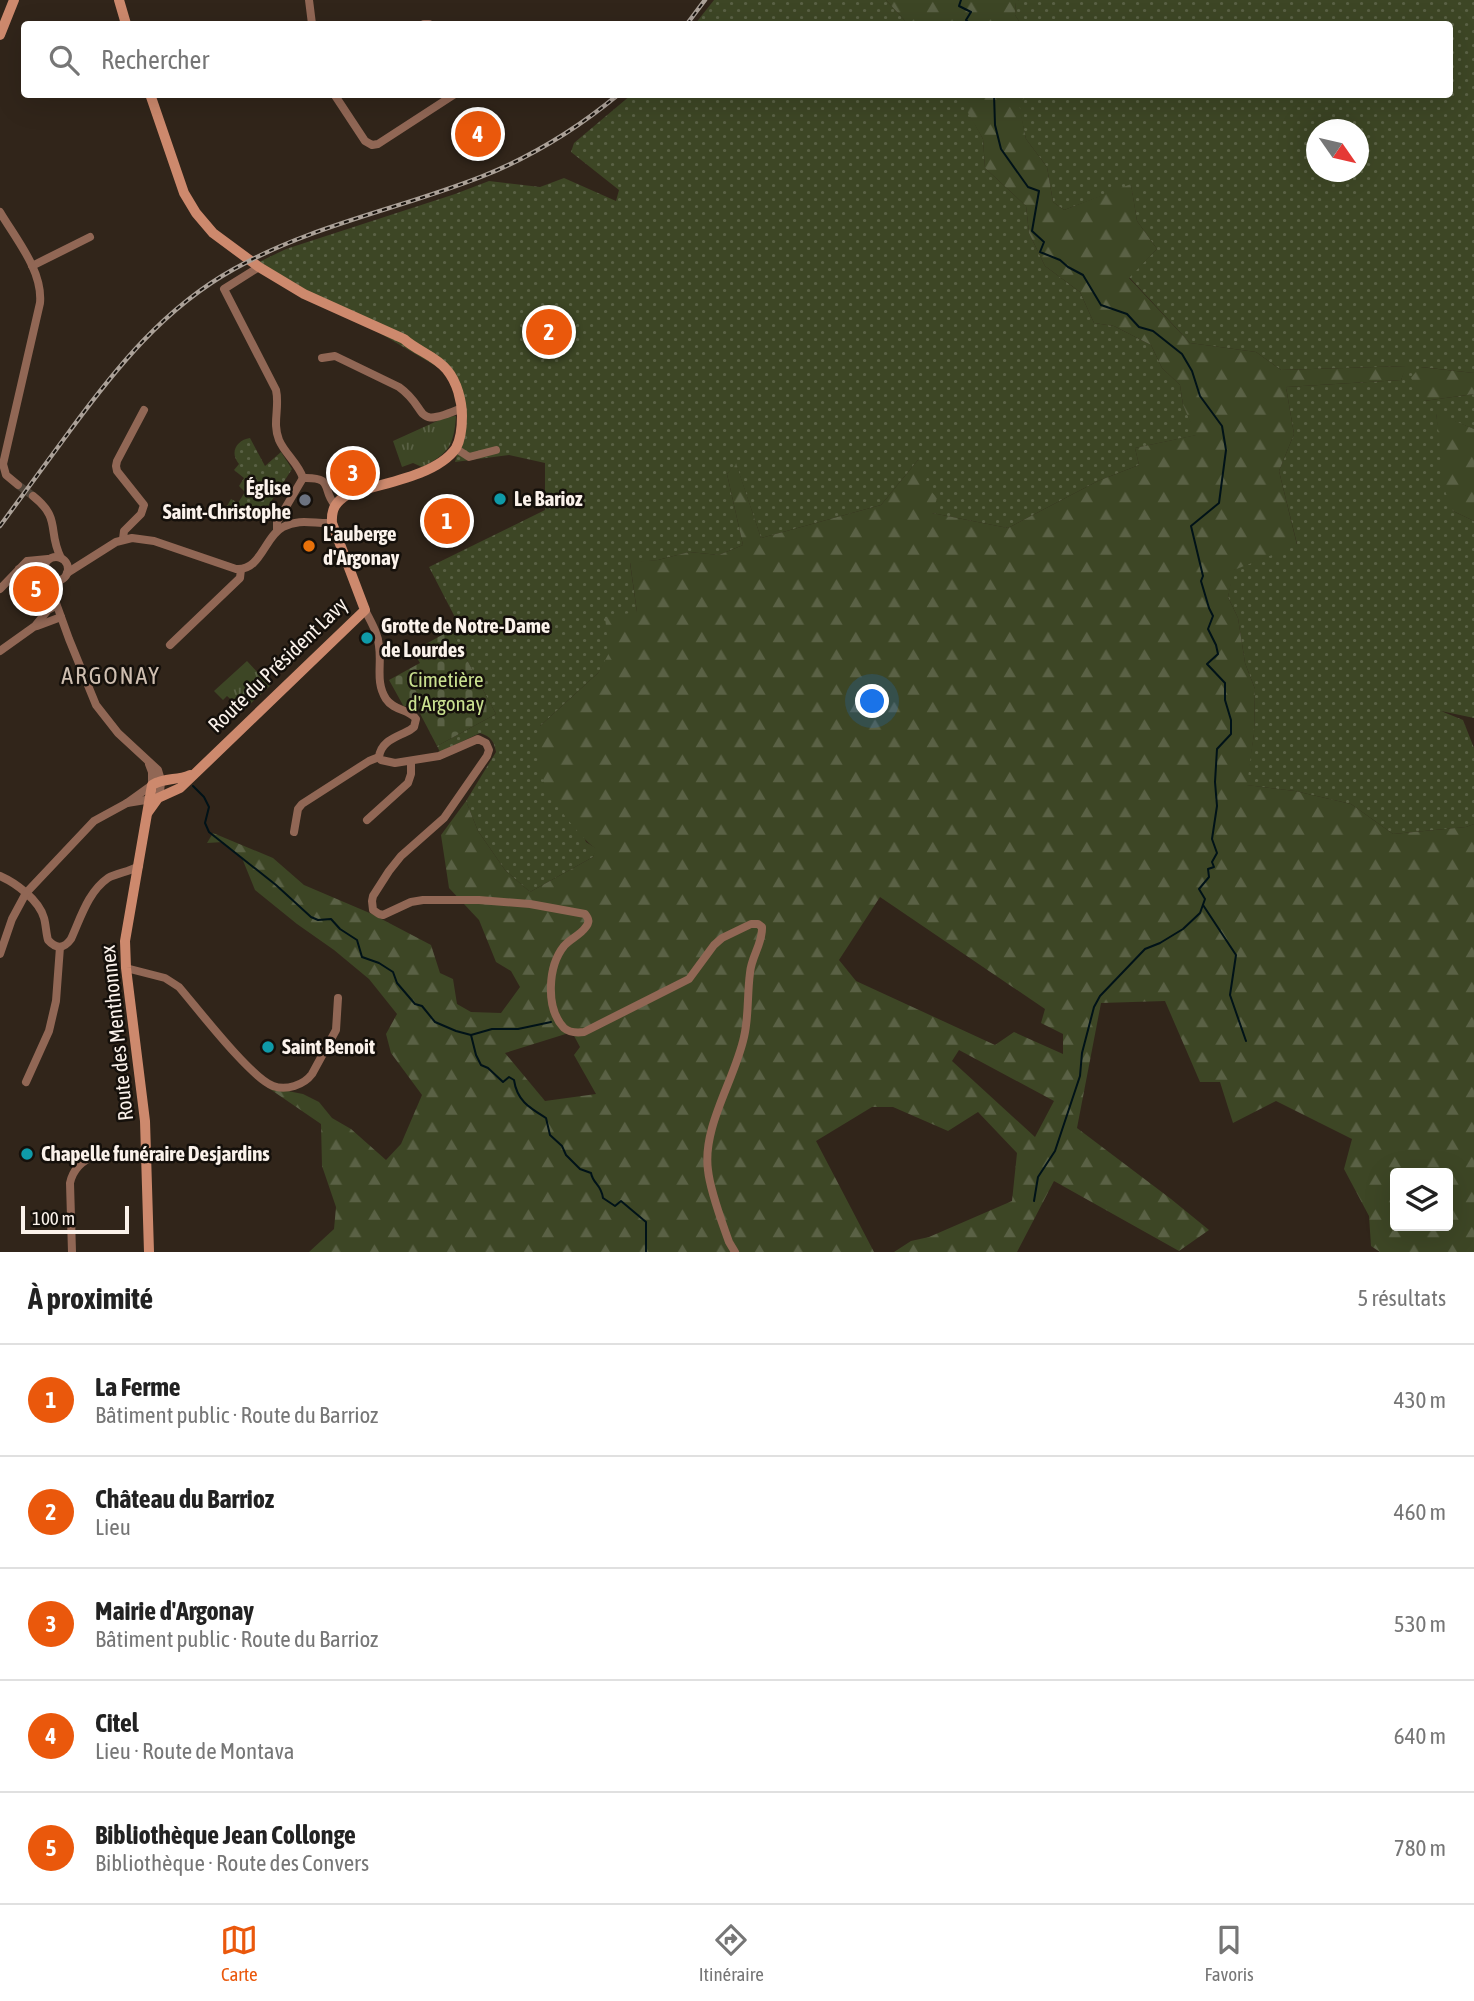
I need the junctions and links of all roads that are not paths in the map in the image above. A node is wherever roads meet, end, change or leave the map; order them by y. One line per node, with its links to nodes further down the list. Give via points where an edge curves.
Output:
1 (309, 0): 5 (street)
2 (12, 1): 6 (street)
3 (119, 3): 4 (street)
4 (125, 21)
5 (312, 21)
6 (0, 35)
7 (151, 98): 13 (street, via 192,206 213,233)
8 (337, 98): 9 (street, via 372,145)
9 (449, 98)
10 (0, 212): 12 (street)
11 (90, 237): 12 (street)
12 (32, 266): 20 (street, via 40,303 3,464 6,475)
13 (259, 267): 15 (street, via 434,357 447,369); 19 (street, via 224,289 276,390 279,439)
14 (323, 358): 15 (street, via 335,356 399,387 427,417 438,418)
15 (462, 408): 17 (street)
16 (144, 410): 25 (street, via 117,461 117,471 144,505)
17 (455, 448): 18 (street, via 469,457); 22 (street, via 428,470 348,494)
18 (496, 450)
19 (303, 478): 22 (street, via 324,482 328,496); 24 (street, via 276,523)
20 (18, 485)
21 (33, 496): 26 (street, via 49,511)
22 (337, 502): 23 (street)
23 (332, 523): 24 (street, via 303,520); 36 (street, Route du Président Lavy)
24 (278, 530): 31 (street, via 253,564)
25 (123, 539): 29 (street); 31 (street, via 154,541)
26 (55, 540): 27 (street); 28 (street)
27 (49, 559): 28 (street); 30 (street, via 27,561); 32 (street, via 44,565)
28 (63, 559): 29 (street); 33 (street, via 68,565)
29 (85, 563): 33 (street)
30 (19, 569): 32 (street); 34 (street)
31 (242, 569): 39 (street, via 240,578)
32 (46, 575): 33 (street, via 52,581); 35 (street)
33 (64, 577): 35 (street)
34 (0, 589)
35 (56, 604): 37 (street); 38 (street)
36 (365, 610): 41 (street, via 379,645 382,693 389,704 416,719 411,730 383,746); 43 (street, Route du Président Lavy)
37 (61, 617): 38 (street); 44 (street, via 96,705 148,761)
38 (35, 626): 40 (street)
39 (170, 645)
40 (0, 651)
41 (379, 757): 42 (street, via 389,763); 48 (street, via 302,804)
42 (411, 761): 47 (street, via 408,783); 60 (street, via 445,754 478,739 488,747 487,756 450,812 389,871 373,896 373,910 383,915 423,900 479,900 582,912 588,917 586,928 560,952 550,984 562,1026 568,1031 584,1032 689,979 722,938 751,924 762,928 750,973 745,1037 715,1117 708,1155 708,1171)
43 (195, 772): 44 (street, Route du Président Lavy); 45 (street, Route du Président Lavy, via 180,788)
44 (156, 782): 45 (street, Route des Menthonnex); 46 (street, Route du Président Lavy)
45 (153, 799): 46 (street, Route du Président Lavy); 49 (street, Route des Menthonnex)
46 (127, 803): 51 (street, Route du Président Lavy, via 94,821)
47 (367, 820)
48 (294, 832)
49 (139, 866): 52 (street, via 111,877 95,890 71,939); 54 (street, Route des Menthonnex, via 127,924)
50 (0, 876): 51 (street)
51 (26, 893): 52 (street, via 44,916 48,940); 53 (street, Route du Président Lavy)
52 (60, 947): 56 (street, via 49,1031)
53 (0, 954)
54 (126, 968): 55 (street, via 165,978 179,987 250,1069 279,1087 302,1083 312,1074 338,1025); 57 (street, Route des Menthonnex)
55 (338, 998)
56 (26, 1082)
57 (147, 1153): 58 (street, via 96,1155 77,1168 71,1183); 59 (street, Route des Menthonnex)
58 (72, 1252)
59 (149, 1252)
60 (735, 1252)

